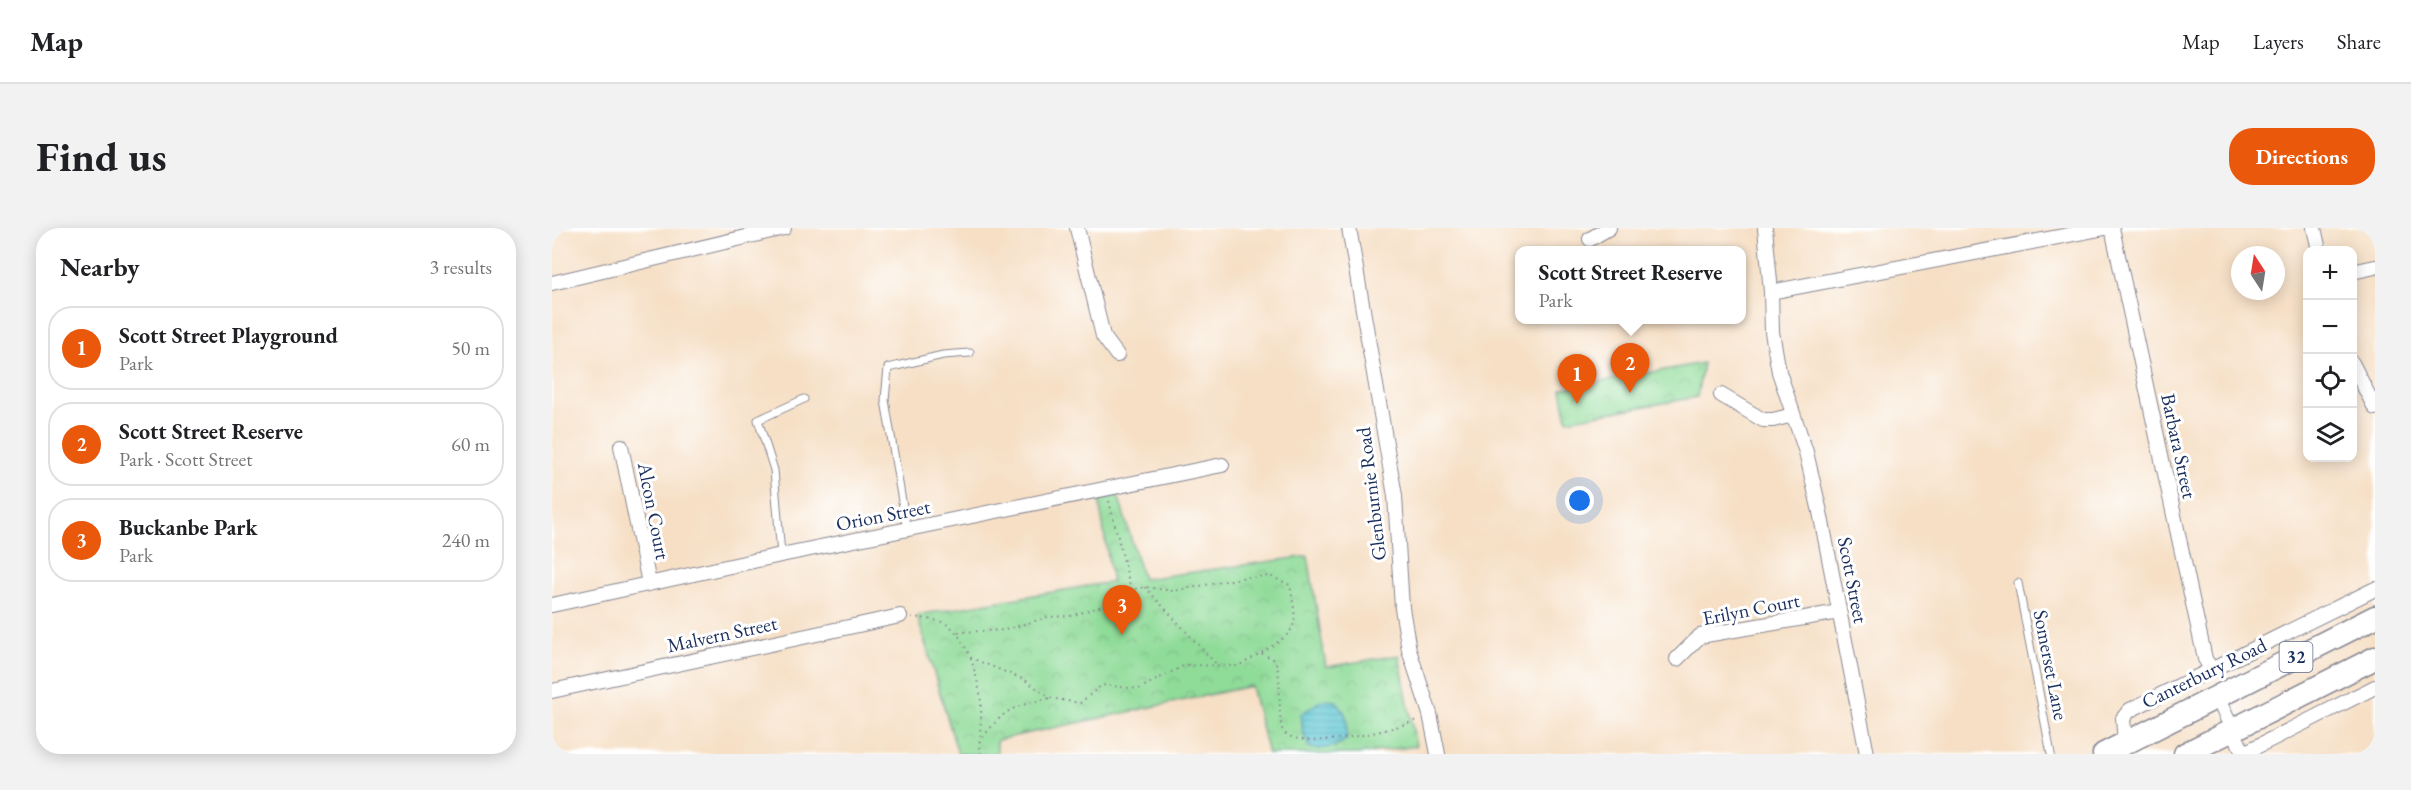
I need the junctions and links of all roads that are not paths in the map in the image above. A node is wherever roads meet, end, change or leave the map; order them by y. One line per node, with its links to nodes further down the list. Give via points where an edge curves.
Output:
1 (784, 228): 13 (street)
2 (1077, 228): 16 (street, via 1103,336)
3 (1349, 228): 41 (street, Glenburnie Road, via 1395,496 1402,608 1409,650 1430,714)
4 (1610, 228): 9 (street)
5 (1765, 228): 14 (street, Scott Street)
6 (2105, 228): 14 (street)
7 (2112, 228): 35 (street, Barbara Street, via 2205,659)
8 (2314, 228): 10 (street)
9 (1590, 239)
10 (2318, 246)
11 (2375, 267): 12 (street)
12 (2357, 271)
13 (552, 283)
14 (1771, 292): 21 (street, Scott Street, via 1779,372)
15 (970, 353): 24 (lane, via 942,355 888,368 885,400)
16 (1118, 355)
17 (2357, 373): 20 (street)
18 (1721, 395): 21 (street, via 1763,420)
19 (804, 399): 25 (lane, via 758,420 774,470)
20 (2375, 408)
21 (1793, 415): 30 (street, Scott Street, via 1812,476)
22 (621, 447): 26 (street, Alcon Court)
23 (1222, 465): 24 (street, Orion Street)
24 (908, 531): 25 (street, Orion Street)
25 (781, 555): 26 (street, Orion Street)
26 (649, 583): 29 (street, Orion Street)
27 (2018, 583): 43 (lane, Somerset Lane)
28 (2375, 589): 35 (street, Canterbury Road)
29 (552, 605)
30 (1839, 612): 34 (street, Erilyn Court, via 1700,636); 42 (street, Scott Street)
31 (900, 616): 37 (street, Malvern Street)
32 (2375, 617): 38 (main road, Canterbury Road / 32)
33 (2375, 658): 39 (main road, 32)
34 (1677, 659)
35 (2212, 670): 40 (street, Canterbury Road, via 2130,710 2123,718)
36 (2375, 687): 46 (street)
37 (552, 691)
38 (2217, 697): 39 (street); 40 (main road, Canterbury Road / 32)
39 (2233, 730): 45 (main road, 32); 46 (street)
40 (2125, 743): 44 (main road, Canterbury Road / 32)
41 (1438, 754)
42 (1867, 754)
43 (2050, 754)
44 (2104, 754)
45 (2185, 754)
46 (2243, 754)

